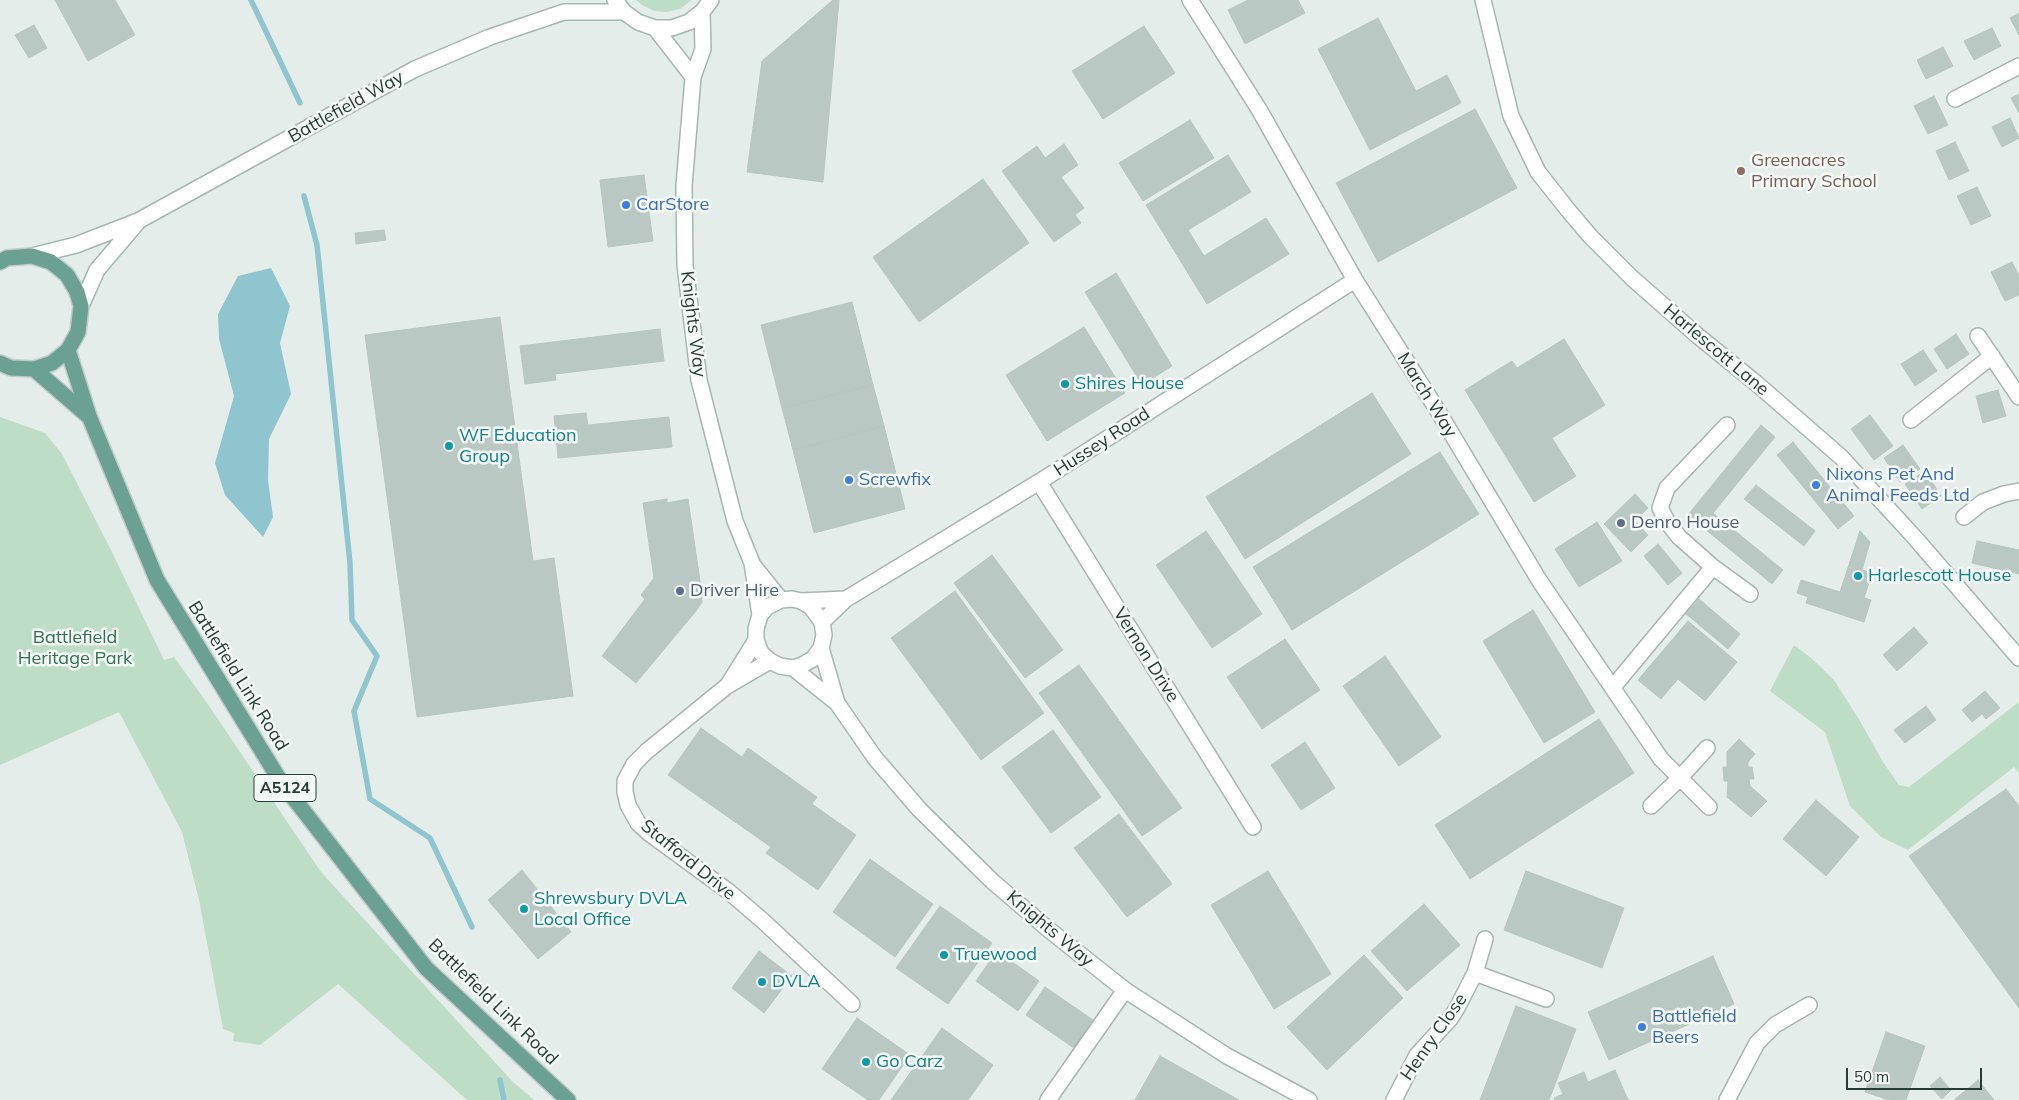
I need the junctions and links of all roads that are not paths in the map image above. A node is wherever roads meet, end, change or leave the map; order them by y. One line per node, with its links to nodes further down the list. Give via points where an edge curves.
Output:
1 (577, 0): 6 (street, Battlefield Way)
2 (615, 0): 7 (street)
3 (1190, 0): 15 (street, March Way, via 1260,111)
4 (1484, 0): 39 (street, Harlescott Lane, via 1511,116 1538,172 1568,210 1632,278 1841,458)
5 (707, 6): 8 (street, via 689,22 672,28); 10 (street, Knights Way, via 703,49)
6 (564, 12): 7 (street, Battlefield Way); 12 (street, Battlefield Way, via 490,37 415,69)
7 (624, 12): 8 (street)
8 (655, 28): 10 (street)
9 (2019, 66): 11 (street)
10 (693, 78): 29 (street, Knights Way, via 684,186 685,265 699,380 732,511)
11 (1954, 99)
12 (138, 222): 13 (street, Battlefield Way, via 76,245); 16 (street, Battlefield Way, via 97,270)
13 (32, 256): 14 (main road); 16 (main road, via 50,262 67,275)
14 (2, 258)
15 (1355, 280): 26 (street, Hussey Road); 43 (street, March Way, via 1539,580)
16 (81, 306): 18 (main road, via 78,332)
17 (1978, 336): 19 (street)
18 (68, 350): 21 (main road, via 52,363); 23 (main road, Battlefield Link Road / A5124)
19 (1992, 356): 22 (street); 24 (street)
20 (0, 363): 21 (main road, via 11,368)
21 (34, 369): 23 (main road, Battlefield Link Road / A5124)
22 (2019, 396)
23 (88, 416): 56 (main road, Battlefield Link Road / A5124, via 157,580 281,782 426,968)
24 (1911, 420)
25 (1727, 425): 30 (street, via 1667,488 1660,508 1679,537)
26 (1039, 482): 32 (street, Hussey Road); 49 (street, Vernon Drive)
27 (2019, 492): 28 (street, via 1983,502)
28 (1964, 517)
29 (752, 563): 33 (street, Knights Way); 35 (street, Knights Way)
30 (1713, 567): 31 (street); 43 (street)
31 (1750, 594)
32 (846, 599): 34 (street, Hussey Road); 36 (street, Hussey Road)
33 (781, 600): 34 (street); 35 (street)
34 (801, 601): 36 (street, via 812,607)
35 (760, 615): 37 (street, Knights Way)
36 (822, 622): 38 (street, Knights Way)
37 (756, 640): 40 (street, via 761,653); 42 (street, Stafford Drive)
38 (821, 648): 41 (street, via 813,659); 44 (street, Knights Way)
39 (2019, 658)
40 (770, 661): 41 (street, Knights Way); 42 (street, Stafford Drive)
41 (793, 668): 44 (street, Knights Way)
42 (728, 686): 54 (street, Stafford Drive, via 634,764 625,781 628,805 638,823 650,834 728,891)
43 (1613, 687): 46 (street, March Way, via 1652,746)
44 (837, 703): 52 (street, Knights Way, via 875,758 953,844 1048,930)
45 (1707, 748): 46 (street)
46 (1679, 779): 47 (street); 48 (street, March Way)
47 (1650, 806)
48 (1709, 807)
49 (1253, 828)
50 (1485, 939): 51 (street, Henry Close)
51 (1475, 973): 53 (street, Henry Close); 59 (street, Henry Close, via 1450,1019 1417,1055)
52 (1125, 990): 57 (street); 58 (street, Knights Way, via 1227,1056)
53 (1546, 999)
54 (852, 1004)
55 (1809, 1005): 60 (street, via 1775,1025 1757,1043)
56 (568, 1100)
57 (1048, 1100)
58 (1310, 1100)
59 (1394, 1100)
60 (1727, 1100)

